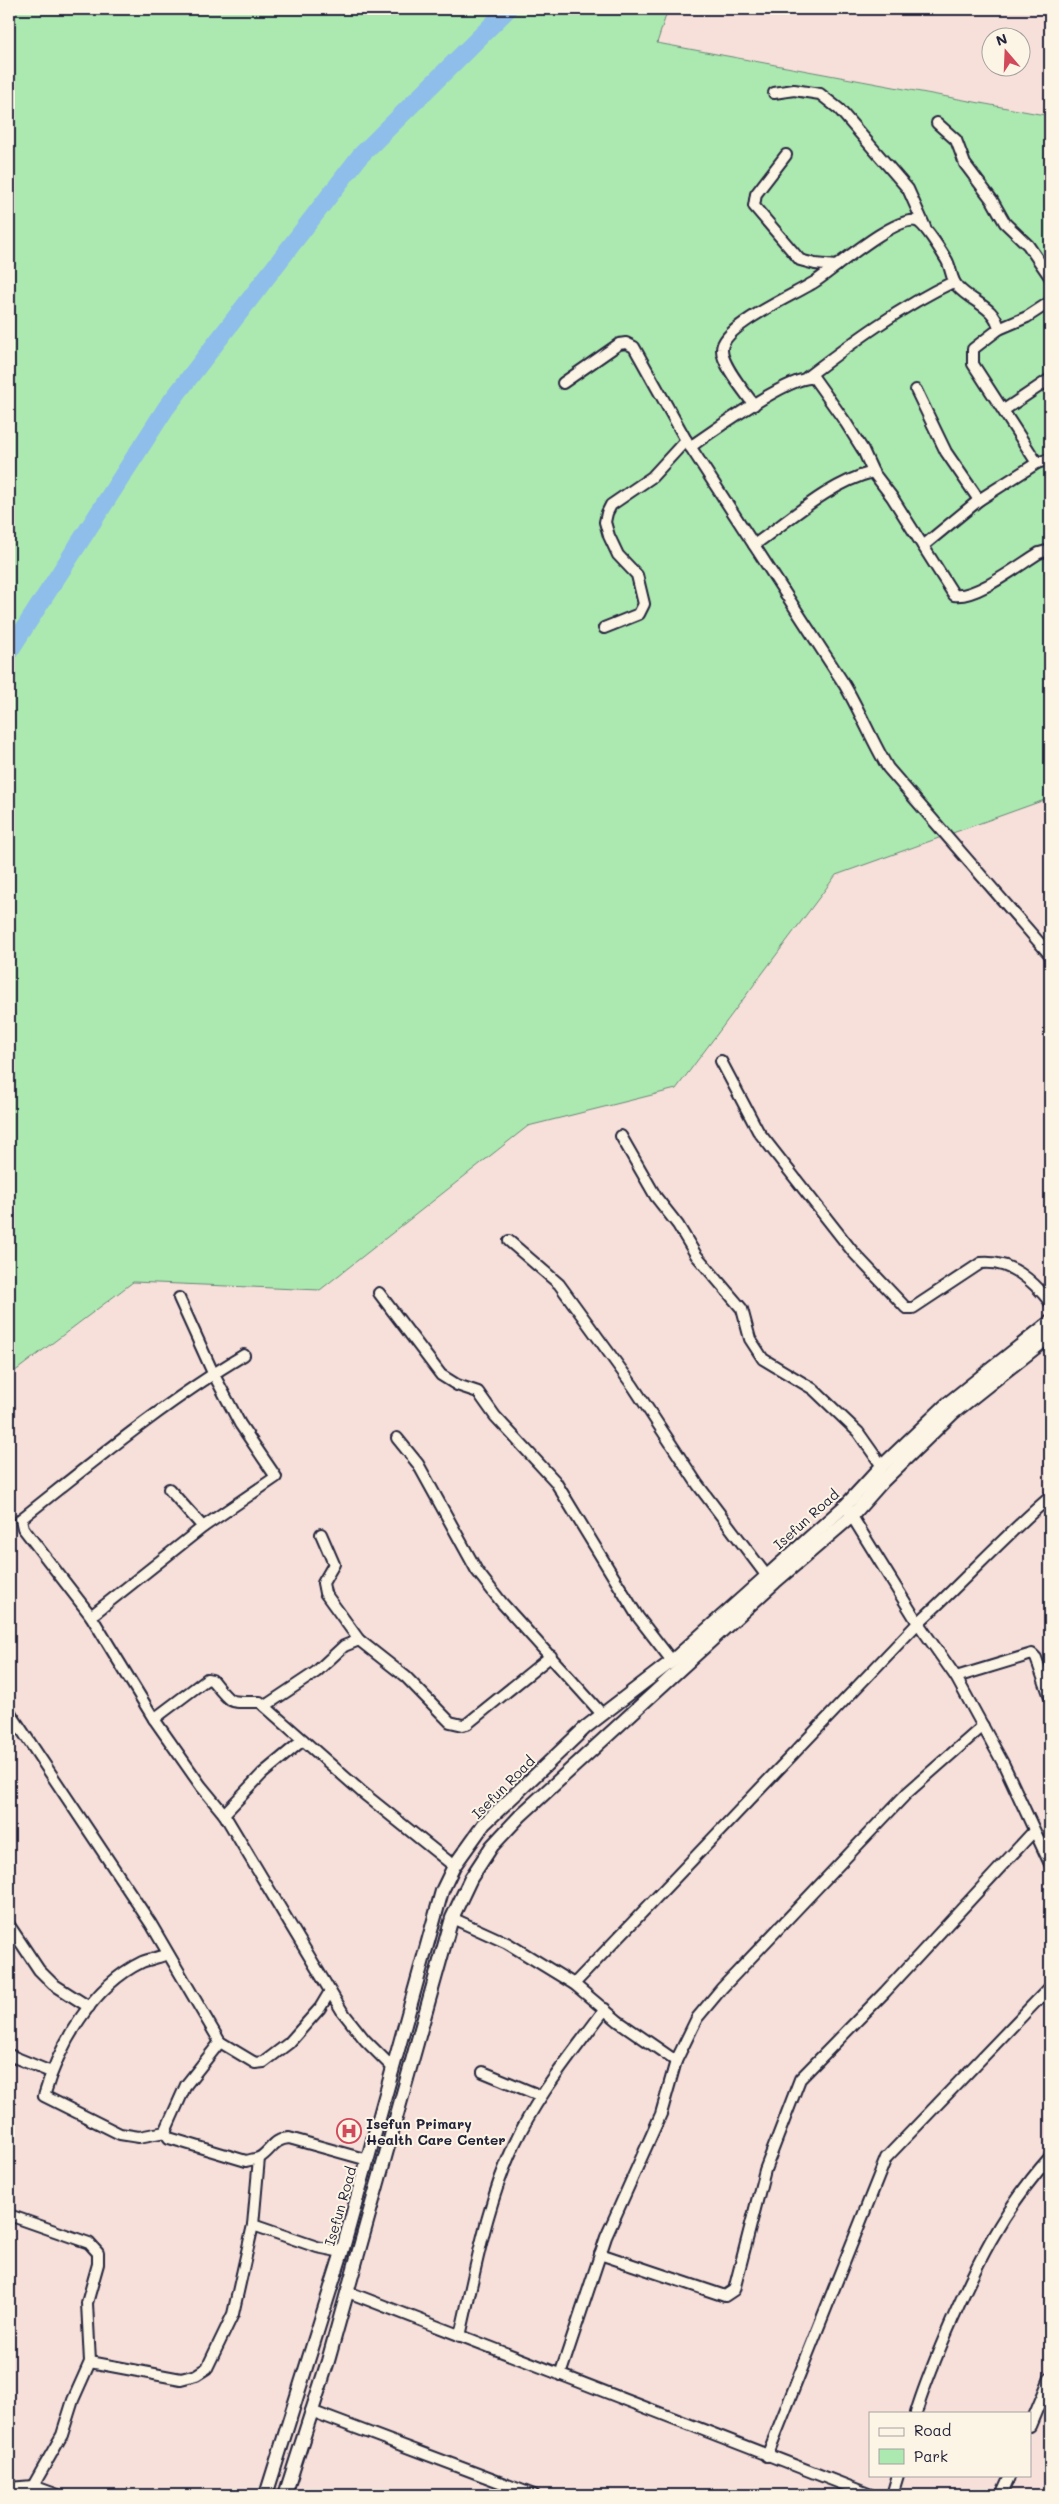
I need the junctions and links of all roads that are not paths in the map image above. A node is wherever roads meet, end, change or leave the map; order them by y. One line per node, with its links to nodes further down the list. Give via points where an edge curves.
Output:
1 (774, 93): 4 (street, via 794,90 820,94 839,109 908,189)
2 (938, 123): 6 (street, via 956,140 965,164 1005,223 1028,245)
3 (786, 155): 5 (street, via 756,194 754,206 800,260)
4 (925, 227): 5 (street, via 916,221 907,222 856,250); 7 (street, via 947,260)
5 (836, 266): 14 (street, via 752,316 727,337 722,348 725,362)
6 (1050, 277)
7 (953, 282): 9 (street, via 986,308); 10 (street, via 923,296)
8 (1050, 302): 9 (street)
9 (999, 329): 15 (street, via 973,349 971,356 976,371)
10 (807, 377): 14 (street); 19 (street, via 820,384 863,450)
11 (1050, 379): 15 (street)
12 (563, 383): 16 (street, via 619,344 626,343 634,347)
13 (916, 390): 20 (street, via 946,452)
14 (754, 405): 16 (street)
15 (1004, 410): 18 (street)
16 (688, 443): 21 (street); 24 (street, via 652,476 611,505 607,513 605,522 609,536 618,555 636,575 644,604 639,614)
17 (1050, 459): 18 (street)
18 (1037, 463): 20 (street)
19 (873, 472): 21 (street, via 856,476 836,487); 22 (street)
20 (979, 500): 22 (street)
21 (754, 545): 25 (street, via 860,710 874,745 888,768)
22 (922, 546): 23 (street, via 949,589 954,595 962,596)
23 (1050, 550)
24 (604, 628)
25 (1050, 955)
26 (721, 1061): 31 (street, via 758,1131 853,1252 906,1308 913,1308 981,1263 991,1262 1007,1266 1031,1279)
27 (621, 1136): 37 (street, via 656,1197 696,1255 742,1309 750,1339 763,1359 813,1389 858,1432)
28 (509, 1241): 43 (street, via 564,1290 698,1485)
29 (378, 1293): 48 (street, via 441,1375 478,1392 495,1416 555,1481 638,1617)
30 (178, 1298): 35 (street)
31 (1050, 1302)
32 (1050, 1322): 37 (street, Isefun Road, via 947,1404)
33 (1050, 1337): 40 (street, Isefun Road, via 953,1413)
34 (244, 1355): 35 (street)
35 (213, 1373): 41 (street, via 240,1424 276,1477); 44 (street, via 21,1519 23,1528)
36 (397, 1438): 47 (street, via 418,1464 477,1571)
37 (882, 1466): 40 (street, Isefun Road)
38 (169, 1489): 41 (street)
39 (1050, 1497): 45 (street)
40 (849, 1510): 43 (street, Isefun Road); 45 (street); 61 (street, Isefun Road, via 521,1815 492,1846 471,1878)
41 (203, 1527): 44 (street)
42 (321, 1534): 46 (street, via 334,1564 324,1583 325,1593)
43 (766, 1575): 48 (street, Isefun Road)
44 (91, 1616): 54 (street)
45 (918, 1623): 49 (street); 64 (street)
46 (360, 1640): 47 (street, via 406,1677 450,1722 463,1725); 51 (street, via 344,1646 316,1672)
47 (551, 1656): 53 (street)
48 (672, 1661): 53 (street, Isefun Road)
49 (956, 1677): 50 (street, via 1032,1654); 55 (street)
50 (1050, 1697)
51 (265, 1706): 54 (street, via 260,1702 230,1702 212,1680 207,1680); 56 (street)
52 (9, 1711): 63 (street)
53 (601, 1713): 60 (street, Isefun Road, via 484,1824)
54 (154, 1719): 57 (street)
55 (983, 1726): 58 (street); 73 (street, via 907,1793 722,1988 697,2018)
56 (303, 1740): 57 (street, via 262,1774); 60 (street)
57 (224, 1814): 66 (street)
58 (1033, 1832): 59 (street); 85 (street, via 800,2079 765,2170 734,2290 730,2294 725,2296)
59 (1050, 1864)
60 (454, 1866): 74 (street, Isefun Road, via 442,1891)
61 (452, 1918): 64 (street, via 507,1943); 86 (street, Isefun Road)
62 (9, 1925): 67 (street, via 39,1970 53,1984)
63 (168, 1954): 67 (street, via 142,1962 121,1975); 71 (street)
64 (574, 1984): 69 (street)
65 (1050, 1987): 94 (street, via 886,2158)
66 (329, 1993): 68 (street); 70 (street)
67 (88, 2007): 75 (street)
68 (320, 2008): 70 (street); 71 (street, via 289,2043 264,2062 255,2063)
69 (605, 2009): 73 (street); 77 (street)
70 (342, 2011): 74 (street)
71 (220, 2042): 78 (street, via 186,2085)
72 (9, 2055): 75 (street)
73 (676, 2061): 85 (street, via 661,2114)
74 (392, 2068): 81 (street, Isefun Road)
75 (51, 2072): 78 (street, via 44,2096 120,2134 139,2137)
76 (483, 2072): 77 (street)
77 (541, 2096): 87 (street, via 514,2145 492,2202)
78 (165, 2132): 80 (street, via 169,2138 239,2160)
79 (1050, 2157): 92 (street, via 994,2231 963,2295)
80 (259, 2158): 81 (street, via 273,2144 289,2138); 83 (street)
81 (368, 2160): 84 (street, Isefun Road)
82 (9, 2215): 88 (street, via 88,2242 98,2253 87,2303)
83 (253, 2225): 84 (street); 88 (street, via 233,2314 207,2368 181,2379)
84 (342, 2252): 100 (street, Isefun Road)
85 (600, 2254): 89 (street)
86 (348, 2292): 87 (street); 91 (street, Isefun Road)
87 (460, 2336): 89 (street)
88 (90, 2362): 97 (street, via 62,2436)
89 (560, 2375): 94 (street)
90 (1050, 2378): 93 (street)
91 (311, 2412): 101 (street, Isefun Road); 102 (street)
92 (916, 2412)
93 (1032, 2421)
94 (767, 2456): 103 (street)
95 (898, 2476): 104 (street)
96 (1010, 2476): 105 (street)
97 (34, 2486): 98 (street); 99 (street)
98 (12, 2490)
99 (58, 2495)
100 (266, 2495)
101 (285, 2495)
102 (534, 2495)
103 (871, 2495)
104 (892, 2495)
105 (1001, 2495)

